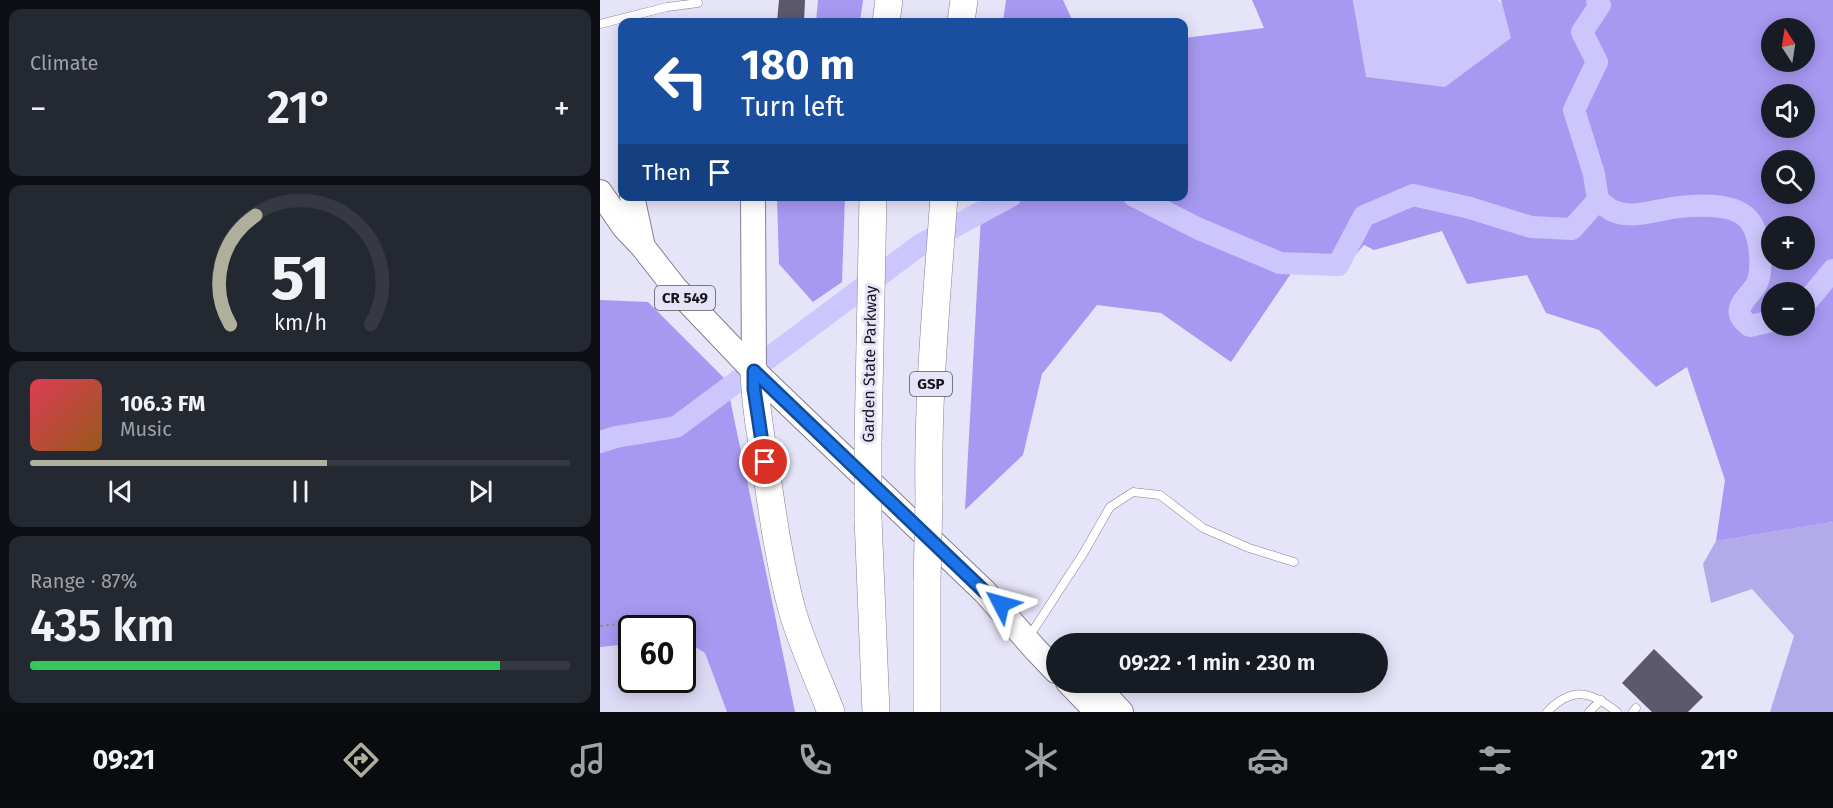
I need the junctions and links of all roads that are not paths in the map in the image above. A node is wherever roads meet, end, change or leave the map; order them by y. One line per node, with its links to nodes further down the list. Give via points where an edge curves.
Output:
1 (889, 0): 5 (highway)
2 (964, 0): 6 (highway)
3 (698, 3): 4 (lane)
4 (624, 18)
5 (887, 18)
6 (962, 18)
7 (618, 19): 8 (lane)
8 (600, 24)
9 (600, 192): 14 (main road, CR 549, via 624,228)
10 (633, 201): 14 (main road)
11 (753, 201): 15 (main road, via 753,332)
12 (873, 201): 25 (highway, Garden State Parkway, bridge, via 868,518)
13 (944, 201): 26 (highway, GSP, bridge, via 928,446)
14 (643, 247): 15 (main road, CR 549)
15 (758, 380): 17 (main road, CR 549); 24 (highway, via 773,521 783,572 802,638)
16 (1294, 562): 18 (lane, via 1203,528 1160,495 1133,492 1110,507)
17 (985, 592): 18 (main road, CR 549); 20 (main road, CR 549)
18 (1034, 629): 19 (main road, CR 549)
19 (1046, 638)
20 (1046, 661)
21 (1079, 693): 27 (main road)
22 (1103, 693): 28 (main road)
23 (1601, 700): 29 (lane, via 1572,694); 30 (lane); 31 (lane)
24 (831, 712)
25 (876, 712)
26 (927, 712)
27 (1097, 712)
28 (1121, 712)
29 (1547, 712)
30 (1589, 712)
31 (1617, 712)

